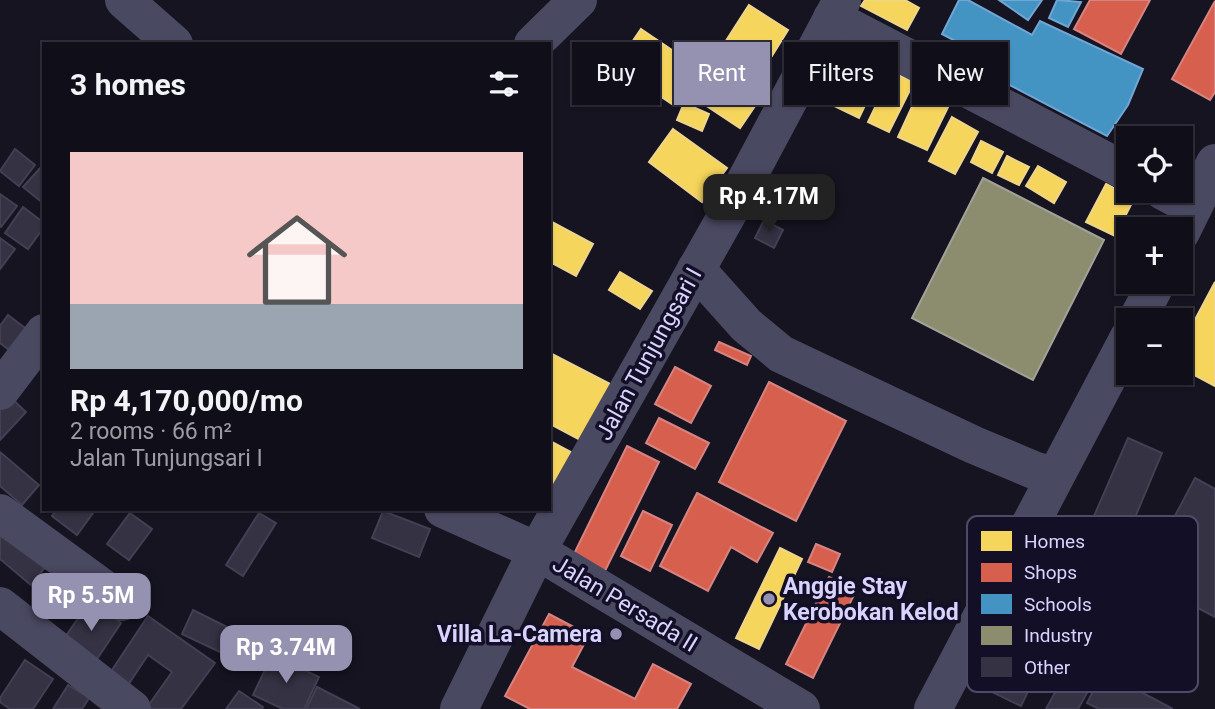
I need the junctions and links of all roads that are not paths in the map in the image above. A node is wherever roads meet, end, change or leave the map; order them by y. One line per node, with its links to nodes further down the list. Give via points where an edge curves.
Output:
1 (124, 0): 4 (street)
2 (578, 0): 5 (street)
3 (837, 9): 7 (street); 9 (street, Jalan Tunjungsari I)
4 (172, 42)
5 (535, 42)
6 (1215, 163): 8 (street)
7 (1116, 166)
8 (1179, 210)
9 (696, 269): 13 (street, via 746,325 781,354 974,445); 17 (street, Jalan Tunjungsari I)
10 (42, 336): 12 (street)
11 (1116, 361): 13 (street)
12 (0, 391)
13 (1055, 475): 16 (street)
14 (447, 511): 17 (street, Jalan Persada II)
15 (0, 513): 18 (street)
16 (1034, 516)
17 (537, 551): 22 (street, Jalan Tunjungsari I); 23 (street, Jalan Persada II)
18 (122, 602)
19 (0, 606): 21 (street)
20 (967, 644): 24 (street)
21 (132, 709)
22 (459, 709)
23 (801, 709)
24 (933, 709)

